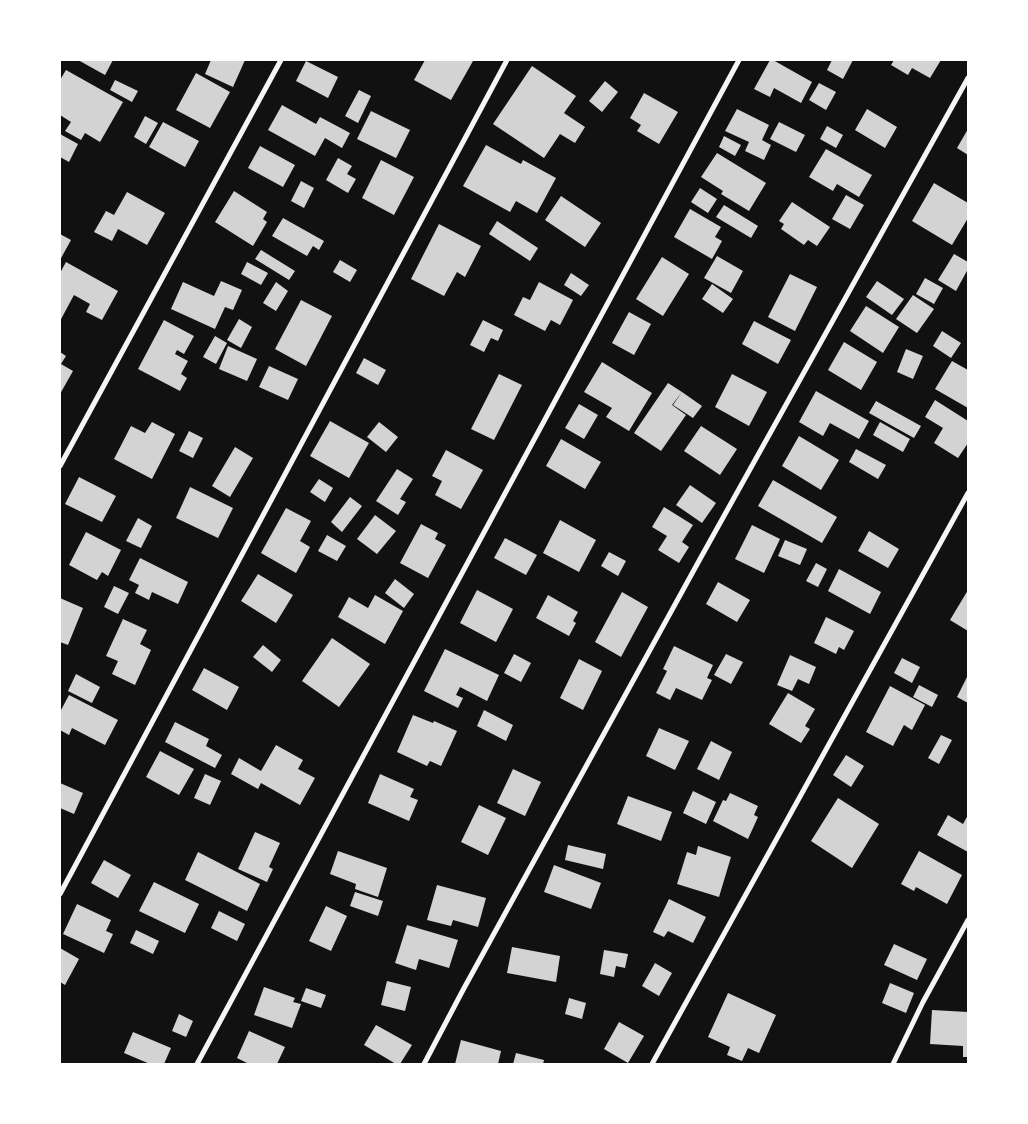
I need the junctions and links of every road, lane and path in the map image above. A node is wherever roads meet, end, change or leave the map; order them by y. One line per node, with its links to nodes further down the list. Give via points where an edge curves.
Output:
1 (282, 60): 5 (street)
2 (507, 60): 7 (street)
3 (739, 60): 9 (street)
4 (968, 78): 10 (street, via 709,542)
5 (60, 466)
6 (968, 493): 11 (street)
7 (60, 894)
8 (968, 920): 12 (street)
9 (197, 1064)
10 (424, 1064)
11 (652, 1064)
12 (893, 1064)

